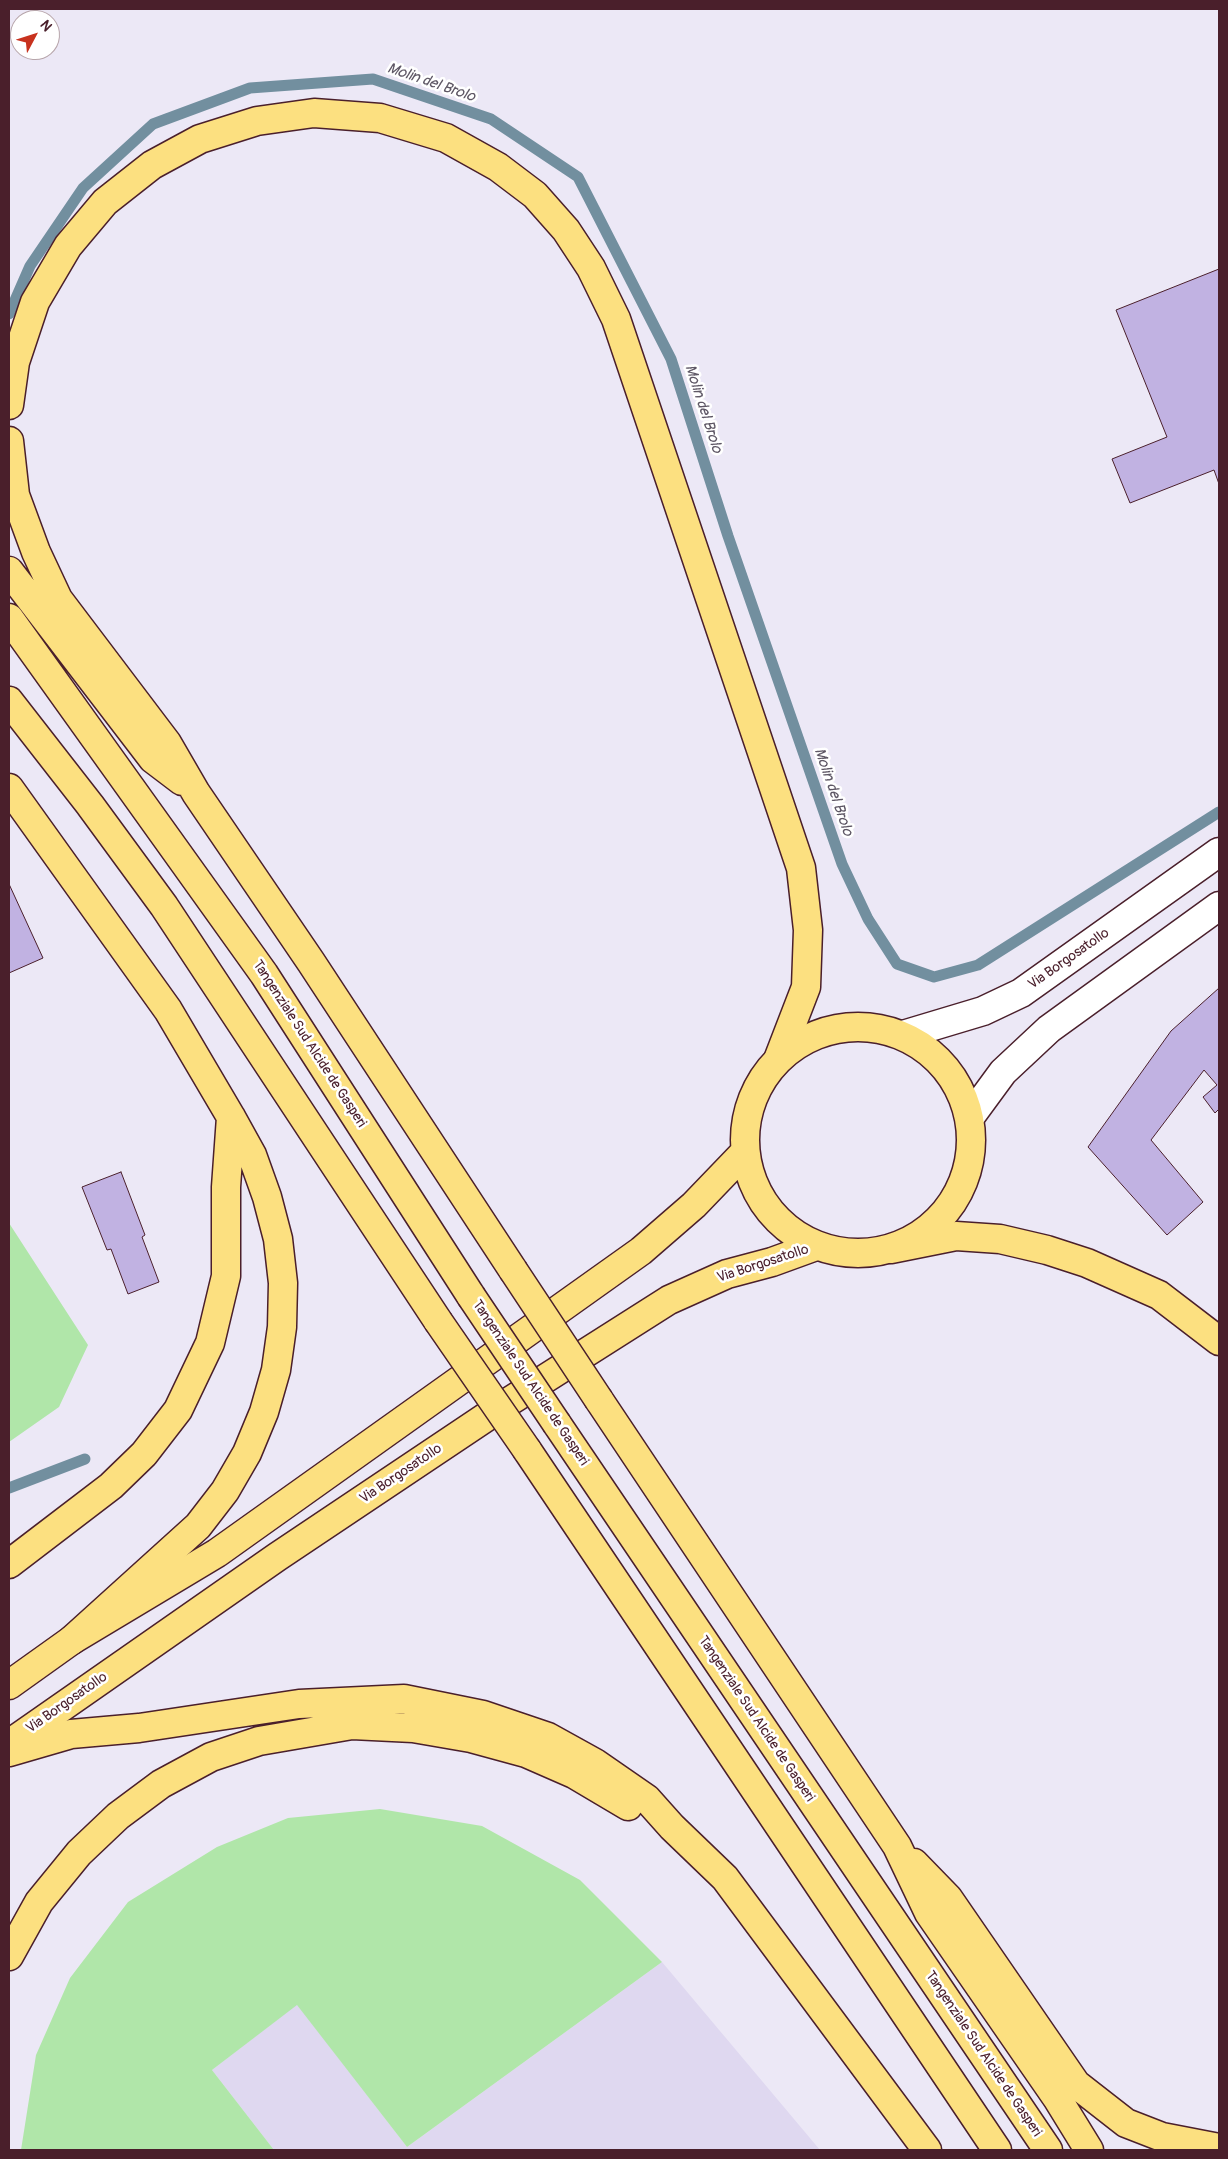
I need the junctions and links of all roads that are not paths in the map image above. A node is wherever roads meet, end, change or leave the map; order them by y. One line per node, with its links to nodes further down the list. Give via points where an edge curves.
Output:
1 (9, 405): 11 (main road, via 15,362 36,302 68,246 105,202 152,164 200,139 256,121 314,113 380,118 446,138 498,167 535,194 566,230 591,268 616,319 801,868 808,930 806,987)
2 (9, 441): 7 (main road, via 15,494 36,552 58,599 167,743)
3 (9, 571): 7 (main road, via 154,758)
4 (9, 618): 29 (main road, Tangenziale Sud Alcide de Gasperi, bridge, via 264,974 557,1424)
5 (9, 701): 28 (main road, bridge, via 164,906 438,1322)
6 (9, 788): 12 (main road, via 168,1010)
7 (196, 793): 24 (main road, bridge)
8 (1219, 852): 10 (main road, Via Borgosatollo, via 1021,993 984,1011)
9 (1219, 906): 13 (main road, via 1049,1029 1003,1072)
10 (903, 1035): 11 (main road, Via Borgosatollo, via 871,1026 838,1027 806,1038); 13 (main road, Via Borgosatollo, via 927,1048 946,1068 961,1091)
11 (779, 1057): 14 (main road, Via Borgosatollo, via 754,1093 746,1117)
12 (231, 1117): 18 (main road, via 226,1187 226,1276 210,1343 178,1410 144,1454 111,1486); 19 (main road, via 252,1155 268,1196 283,1283 282,1327 276,1370 264,1412 243,1461 198,1526)
13 (970, 1117): 16 (main road, Via Borgosatollo, via 970,1159 956,1198 928,1229)
14 (744, 1153): 15 (main road, Via Borgosatollo, via 752,1182 767,1209 790,1231); 19 (main road, via 694,1205 642,1251 217,1553)
15 (816, 1246): 16 (main road, Via Borgosatollo, via 858,1253); 21 (main road, Via Borgosatollo, via 727,1274 669,1300 510,1401 277,1557)
16 (891, 1249): 17 (main road, via 956,1236 1000,1239 1047,1250 1087,1263 1159,1295)
17 (1219, 1341)
18 (9, 1564)
19 (72, 1640): 20 (main road)
20 (9, 1684)
21 (9, 1744)
22 (9, 1752): 23 (main road, via 71,1734 139,1728 299,1704 404,1699 483,1714 548,1737 595,1763 647,1799)
23 (672, 1827): 25 (main road, via 634,1810 574,1774 526,1753 471,1738 413,1728 352,1725 268,1739 211,1757 161,1784 118,1816 79,1853 39,1902); 27 (main road, via 725,1878)
24 (897, 1846): 26 (main road, via 948,1898 1076,2084 1126,2123 1162,2137); 30 (main road, via 929,1913)
25 (9, 1956)
26 (1219, 2148)
27 (927, 2150)
28 (997, 2150)
29 (1048, 2150)
30 (1089, 2150)

